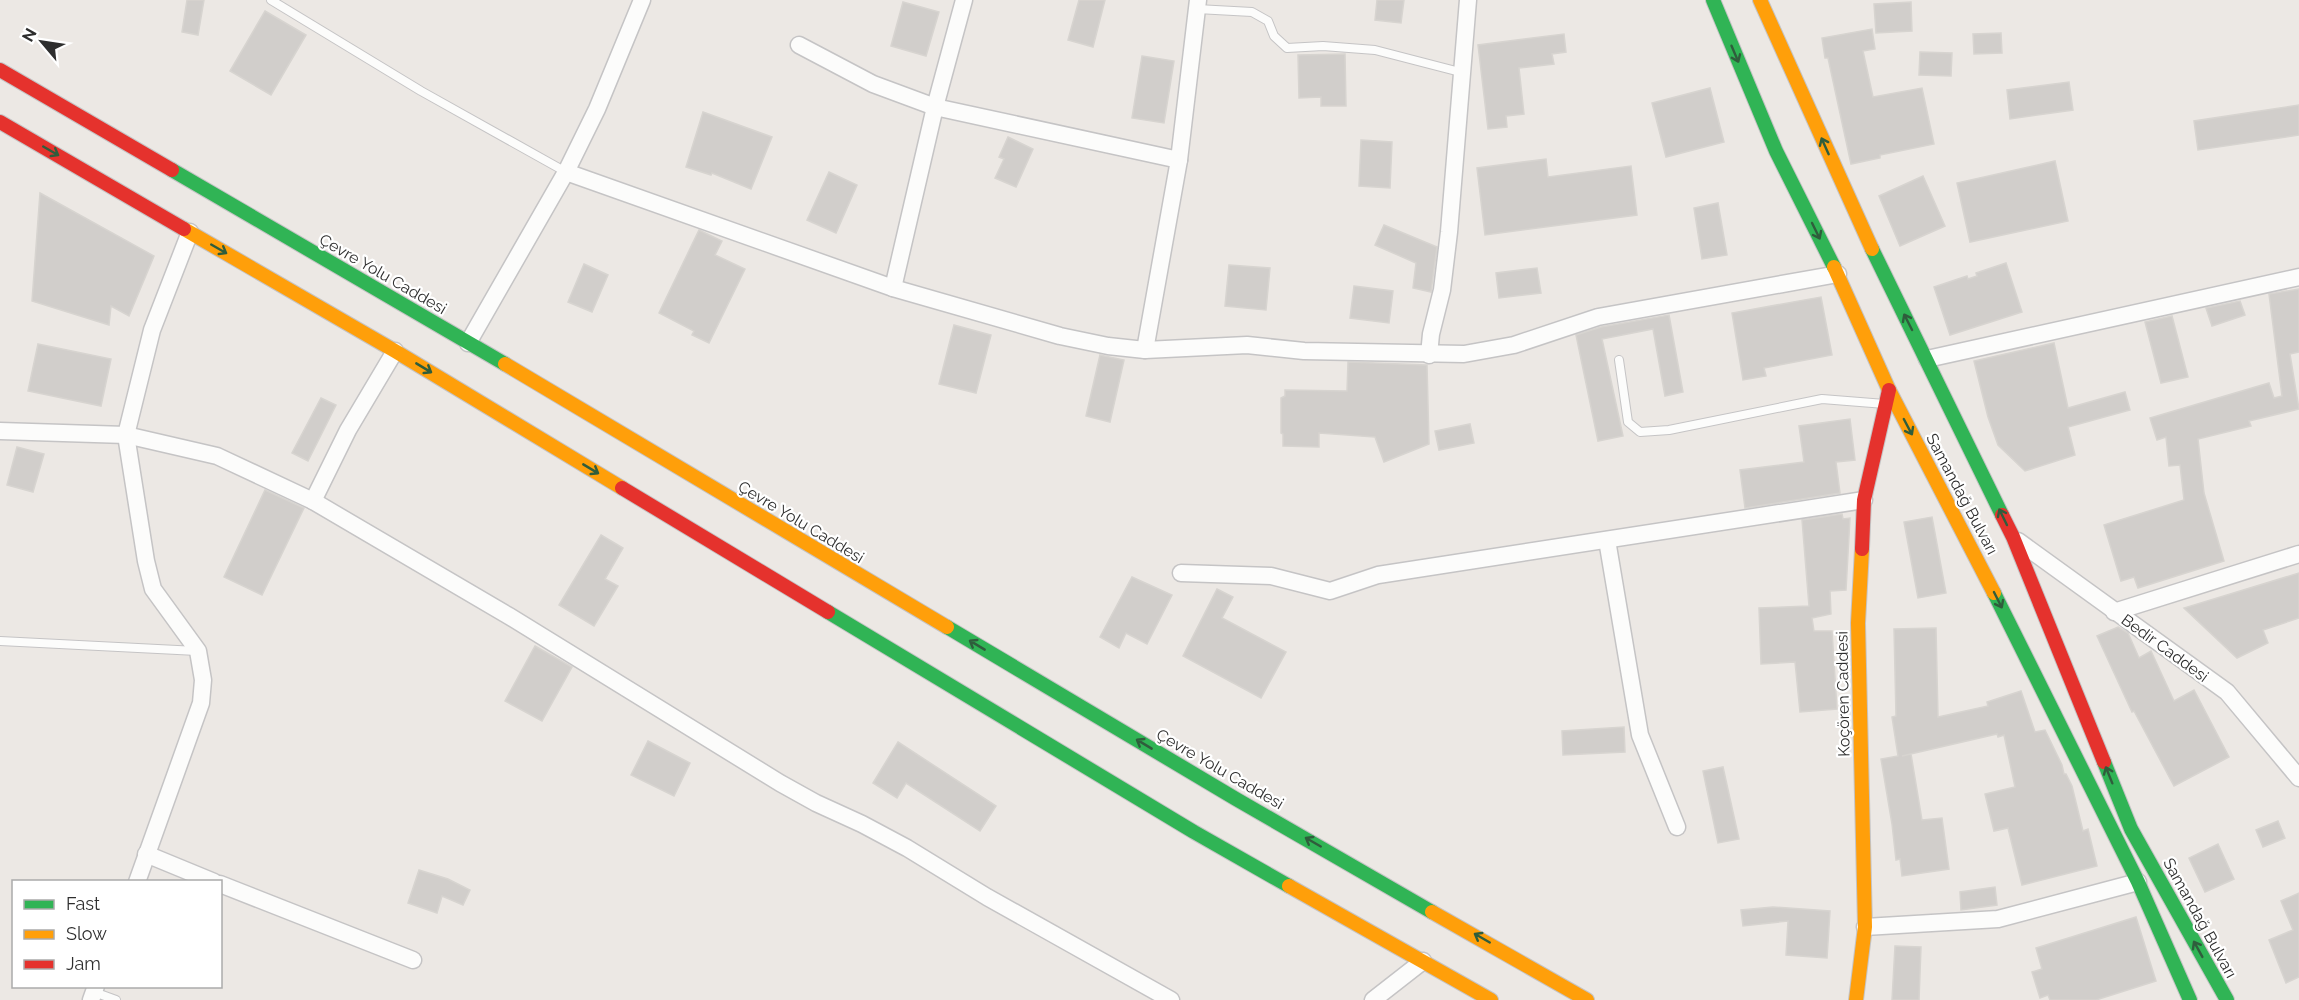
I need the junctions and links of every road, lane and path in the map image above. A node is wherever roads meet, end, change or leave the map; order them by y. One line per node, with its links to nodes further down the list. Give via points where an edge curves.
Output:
1 (271, 0): 14 (lane, via 421,91)
2 (642, 0): 14 (street)
3 (964, 0): 11 (street)
4 (1468, 0): 10 (street)
5 (1713, 0): 16 (main road, Samandağ Bulvarı, one-way to 16, via 1776,151)
6 (1760, 0): 23 (main road, Samandağ Bulvarı, one-way to 6, via 1866,238)
7 (1198, 5): 10 (lane, via 1252,12 1268,21 1274,36 1287,48 1375,50); 13 (street)
8 (799, 45): 11 (street, via 873,84)
9 (0, 70): 19 (main road, Çevre Yolu Caddesi)
10 (1460, 72): 22 (street, via 1448,244)
11 (935, 107): 13 (street); 18 (street)
12 (0, 122): 15 (main road, one-way to 15)
13 (1179, 160): 20 (street)
14 (566, 172): 18 (street); 19 (street)
15 (190, 232): 21 (main road, one-way to 21); 28 (street, via 152,330)
16 (1838, 274): 22 (street, via 1598,317 1514,345 1464,354); 25 (main road, Samandağ Bulvarı)
17 (2299, 277): 23 (street)
18 (893, 288): 20 (street, via 1060,336)
19 (468, 343): 49 (main road, Çevre Yolu Caddesi, one-way to 19, via 1236,799)
20 (1145, 350): 22 (street, via 1247,345)
21 (395, 351): 30 (street, via 348,430); 47 (main road, one-way to 47, via 1194,831)
22 (1429, 355)
23 (1927, 359): 31 (main road, Samandağ Bulvarı, one-way to 23)
24 (1619, 360): 26 (lane, via 1628,422 1640,432 1670,430 1822,399)
25 (1889, 390): 26 (main road, Koçören Caddesi); 43 (main road, Samandağ Bulvarı, one-way to 43, via 1977,556)
26 (1886, 404): 29 (main road, Koçören Caddesi)
27 (0, 430): 28 (street)
28 (126, 435): 30 (street, via 217,456); 37 (street, via 153,589)
29 (1864, 500): 32 (street); 45 (main road, Koçören Caddesi, via 1858,623)
30 (313, 501): 51 (street, via 780,783 892,839)
31 (2013, 537): 35 (street, Bedir Caddesi); 56 (main road, Samandağ Bulvarı, one-way to 31, via 2131,829)
32 (1607, 540): 34 (street, via 1378,575 1330,591 1271,576); 39 (street, via 1640,735)
33 (2299, 554): 35 (street)
34 (1181, 573)
35 (2114, 612): 38 (street, Bedir Caddesi, via 2227,692)
36 (0, 640): 37 (lane)
37 (198, 651): 40 (street, via 203,680 201,702)
38 (2299, 778)
39 (1677, 827)
40 (146, 854): 41 (street); 42 (street)
41 (138, 880)
42 (209, 880)
43 (2138, 882): 45 (street, via 1998,919); 55 (main road, Samandağ Bulvarı)
44 (222, 885): 46 (street)
45 (1865, 927): 54 (main road, Koçören Caddesi)
46 (413, 960)
47 (1422, 961): 52 (street); 53 (main road)
48 (94, 993): 50 (lane)
49 (1593, 998)
50 (116, 1000)
51 (1170, 1000)
52 (1373, 1000)
53 (1491, 1000)
54 (1856, 1000)
55 (2190, 1000)
56 (2227, 1000)

